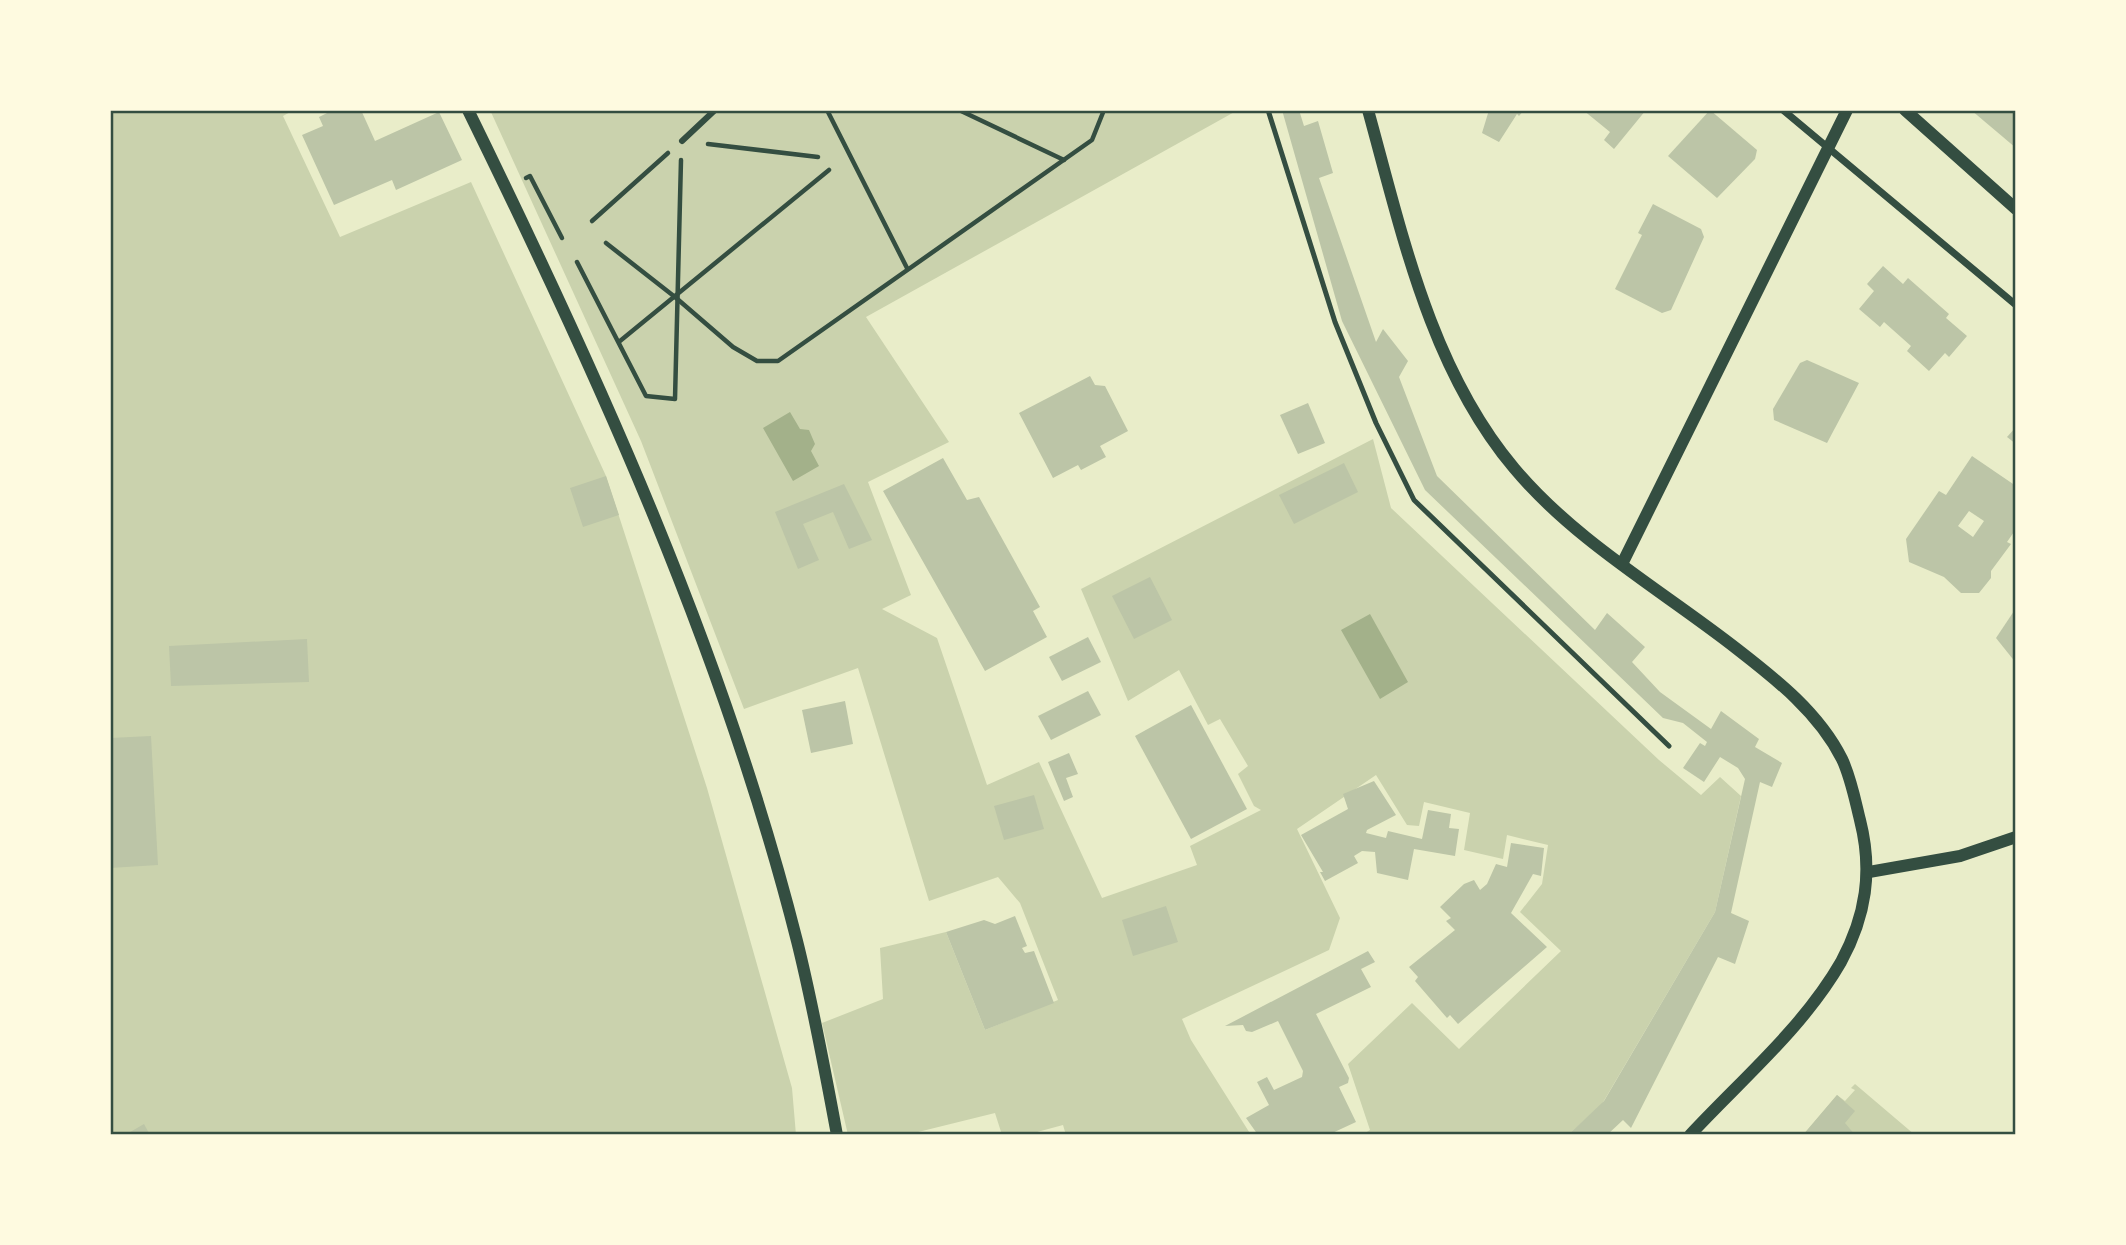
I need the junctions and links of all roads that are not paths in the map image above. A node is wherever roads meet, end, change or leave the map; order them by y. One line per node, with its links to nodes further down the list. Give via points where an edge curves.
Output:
1 (468, 110): 16 (street, via 615,422 707,659 749,778 798,943)
2 (715, 110): 8 (street)
3 (1268, 110): 13 (lane, via 1335,322 1414,500)
4 (1368, 110): 12 (street, via 1424,301 1452,370 1486,432 1531,486)
5 (1783, 110): 9 (street)
6 (1847, 110): 9 (street)
7 (1905, 110): 10 (street)
8 (682, 141)
9 (1828, 149): 11 (street); 12 (street)
10 (2016, 208)
11 (2016, 305)
12 (1622, 564): 15 (street, via 1770,675 1818,723 1846,769 1862,827)
13 (1669, 746)
14 (2016, 837): 15 (street, via 1960,856)
15 (1868, 872): 17 (street, via 1853,937 1828,982 1805,1013)
16 (837, 1135)
17 (1690, 1135)

